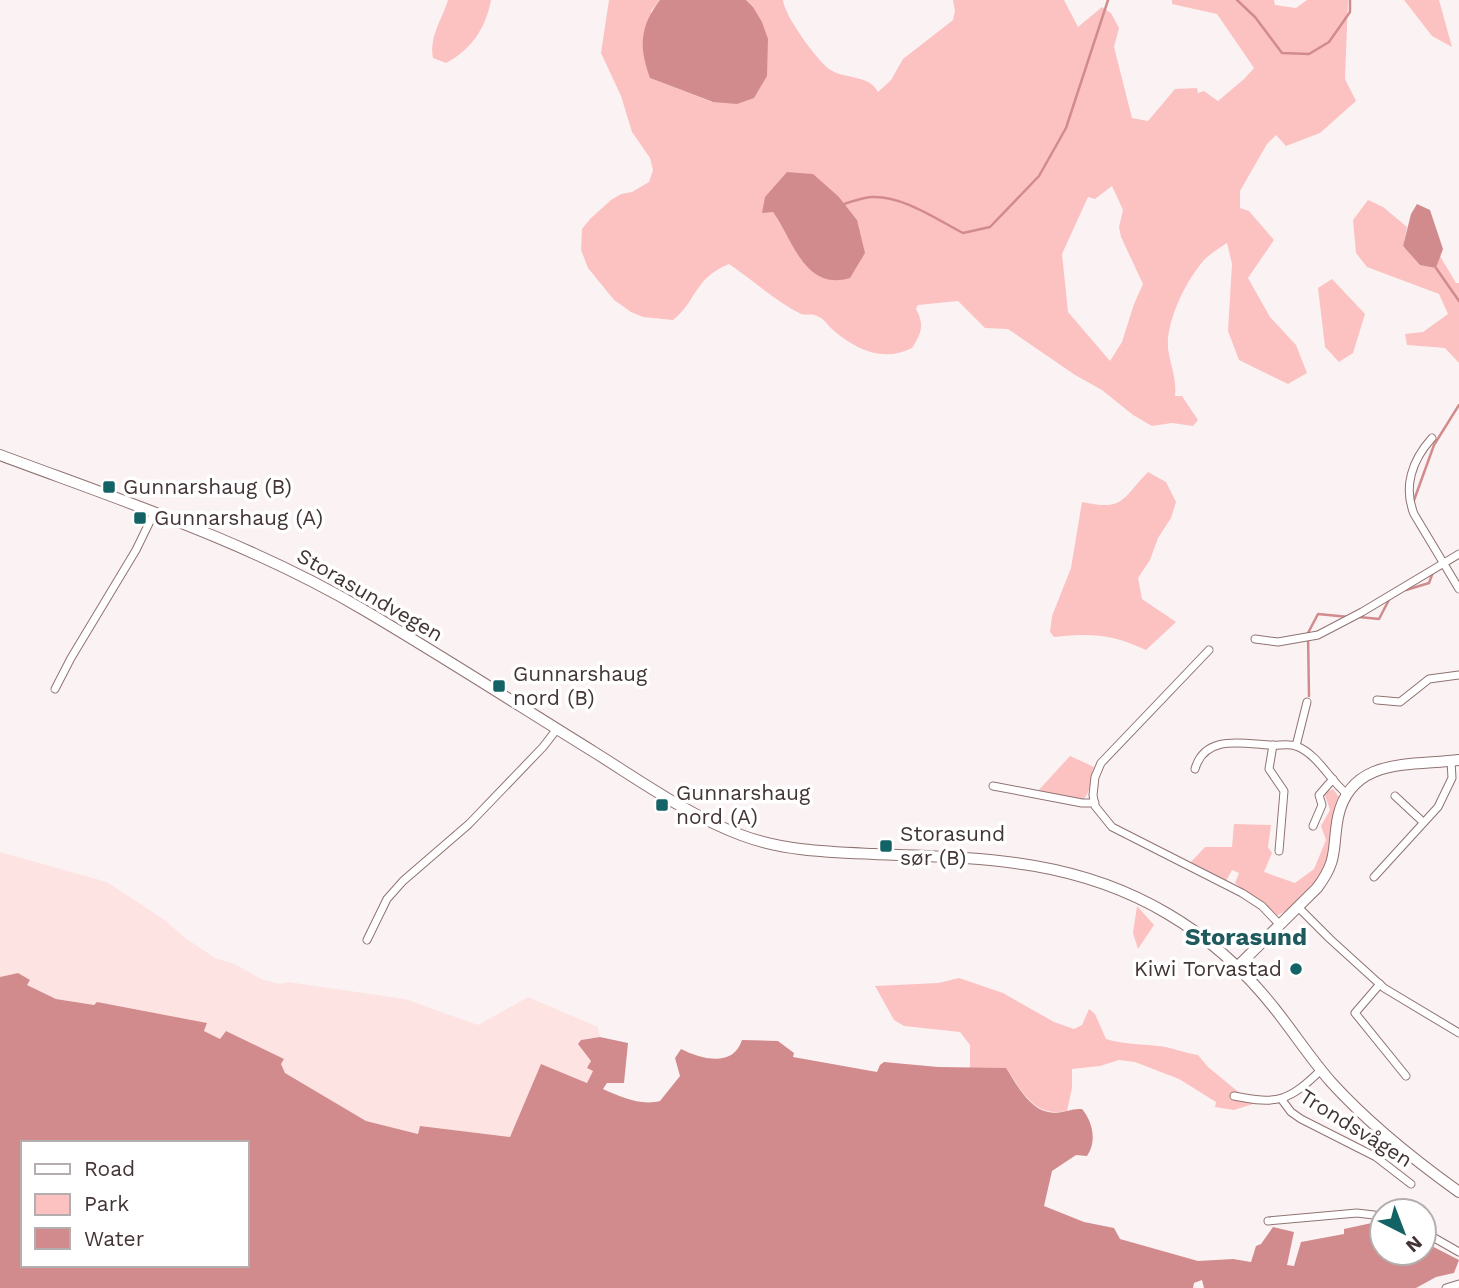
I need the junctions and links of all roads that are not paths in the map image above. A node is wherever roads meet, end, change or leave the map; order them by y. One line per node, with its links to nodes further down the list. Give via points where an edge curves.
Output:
1 (1432, 438): 5 (street, via 1410,474 1408,492 1414,514)
2 (0, 455): 3 (main road, Storasundvegen)
3 (154, 513): 10 (street); 13 (main road, Storasundvegen, via 264,558 342,598)
4 (1459, 554): 5 (street)
5 (1443, 564): 6 (street); 7 (street, via 1318,635 1279,642)
6 (1459, 589)
7 (1255, 639)
8 (1209, 650): 22 (street, via 1101,763 1092,787)
9 (1459, 675): 11 (street, via 1429,679 1401,702)
10 (55, 689)
11 (1377, 700)
12 (1307, 702): 15 (street)
13 (557, 729): 29 (street, via 469,824 387,899); 30 (main road, Storasundvegen, via 685,808 746,837 797,848 986,859 1064,871 1154,906 1200,935)
14 (1273, 745): 15 (street); 17 (street, via 1216,745); 25 (street, via 1269,769 1284,791)
15 (1296, 746): 18 (street)
16 (1455, 761): 20 (main road, via 1380,769); 23 (street, via 1447,792)
17 (1195, 769)
18 (1333, 779): 20 (street); 24 (street, via 1319,795 1322,805)
19 (993, 786): 22 (street)
20 (1347, 794): 27 (main road, via 1338,817 1331,865)
21 (1395, 796): 23 (street)
22 (1095, 803): 28 (street, via 1122,834 1242,893)
23 (1423, 822): 26 (street)
24 (1313, 826)
25 (1279, 851)
26 (1374, 877)
27 (1298, 907): 28 (main road); 31 (street)
28 (1280, 925): 30 (main road)
29 (367, 940)
30 (1237, 967): 33 (main road, Storasundvegen, via 1275,1008)
31 (1380, 984): 32 (street); 34 (street, via 1355,1013)
32 (1459, 1033)
33 (1321, 1070): 36 (street, Trondsvågen); 38 (main road, Storasundvegen, via 1378,1128)
34 (1406, 1076)
35 (1234, 1096): 36 (street, Trondsvågen)
36 (1282, 1100): 37 (street, Trondsvågen, via 1301,1119 1376,1157)
37 (1411, 1184)
38 (1459, 1192)
39 (1368, 1214): 40 (street)
40 (1268, 1221)
41 (1438, 1240): 42 (street)
42 (1459, 1252)
43 (1459, 1284): 44 (street)
44 (1446, 1288)

